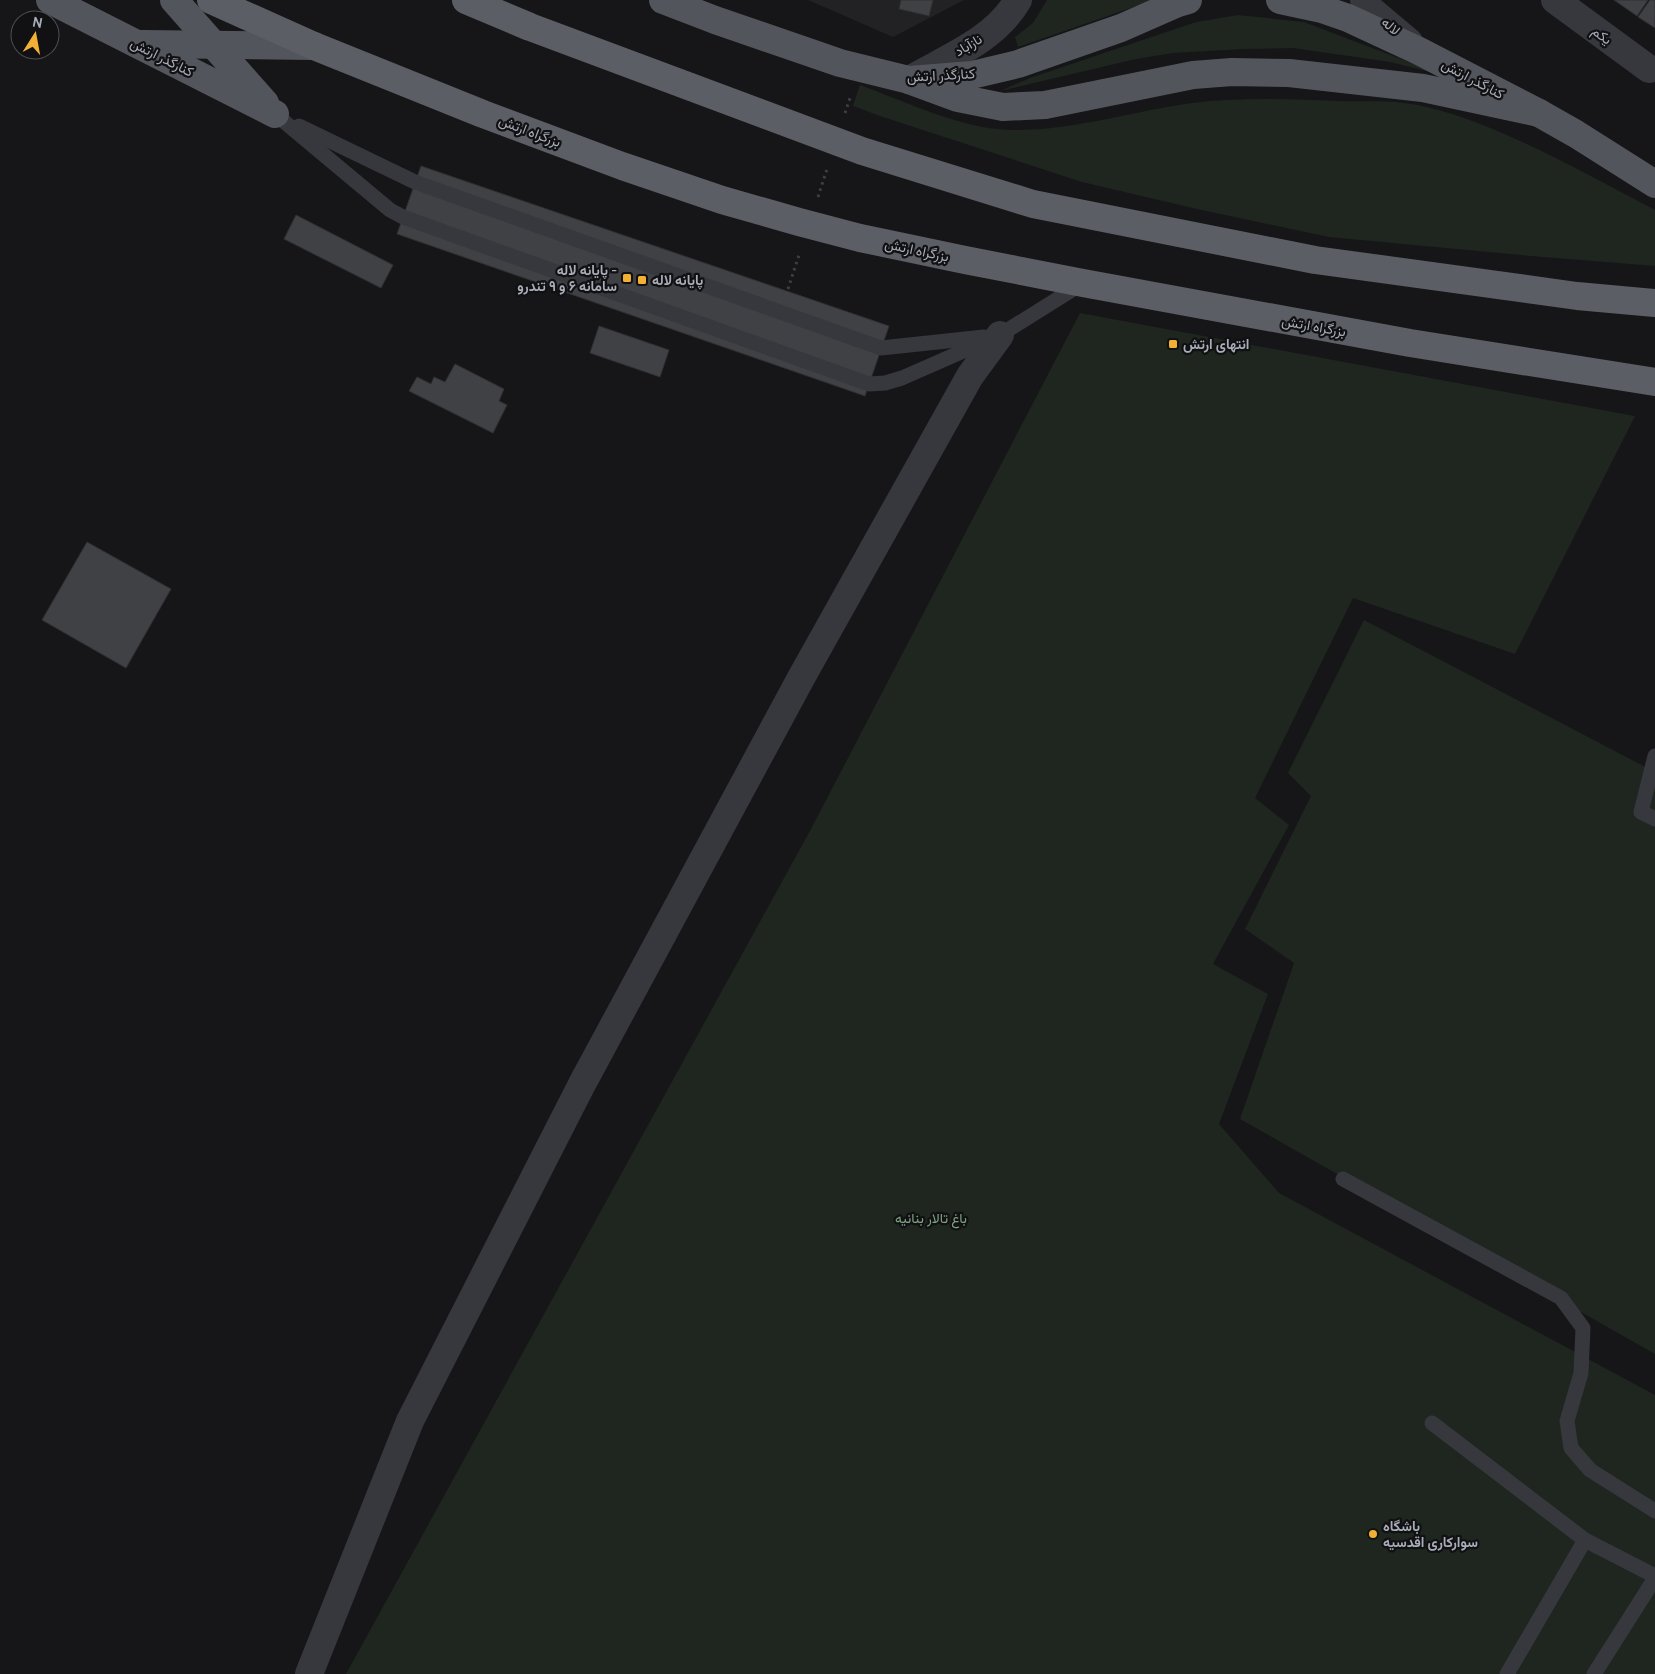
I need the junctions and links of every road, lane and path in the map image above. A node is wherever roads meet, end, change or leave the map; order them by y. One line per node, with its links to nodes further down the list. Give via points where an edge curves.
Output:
1 (50, 0): 11 (main road, کنارگذر ارتش)
2 (174, 0): 12 (main road)
3 (211, 0): 13 (highway, بزرگراه ارتش)
4 (466, 0): 21 (highway, via 862,151 1033,204 1315,260 1577,296)
5 (663, 0): 16 (main road, کنارگذر ارتش, via 840,64)
6 (1018, 0): 16 (street, نازآباد, via 999,25 976,42)
7 (1188, 0): 16 (main road, کنارگذر ارتش, via 1121,28 1018,64 972,75)
8 (1280, 0): 14 (main road, کنارگذر ارتش, via 1348,18)
9 (1364, 0): 14 (street, لاله, via 1371,10)
10 (1555, 0): 15 (street, یکم)
11 (136, 44): 12 (main road); 18 (main road, کنارگذر ارتش)
12 (213, 45): 13 (main road); 18 (main road)
13 (314, 46): 20 (highway, بزرگراه ارتش, via 483,114 722,200 860,238)
14 (1420, 51): 17 (main road, کنارگذر ارتش)
15 (1649, 69)
16 (909, 80): 17 (main road, via 958,98 1002,107 1045,105 1193,75 1232,72 1289,74 1422,88)
17 (1539, 113): 19 (main road, کنارگذر ارتش)
18 (274, 114): 22 (lane, via 415,182 881,348); 22 (lane, via 390,210 403,217 869,384 902,378)
19 (1655, 184)
20 (1083, 283): 22 (lane); 23 (highway, بزرگراه ارتش, via 1410,343)
21 (1655, 303)
22 (1000, 335): 31 (street, via 970,376 806,670 582,1084 410,1421)
23 (1655, 382)
24 (1655, 756): 25 (lane, via 1641,812)
25 (1655, 819)
26 (1343, 1179): 28 (lane, via 1561,1298 1582,1328 1581,1373 1567,1421 1571,1448 1590,1470)
27 (1432, 1423): 29 (lane)
28 (1655, 1511)
29 (1584, 1540): 30 (lane); 32 (lane)
30 (1655, 1577): 33 (lane)
31 (309, 1674)
32 (1507, 1674)
33 (1594, 1674)

